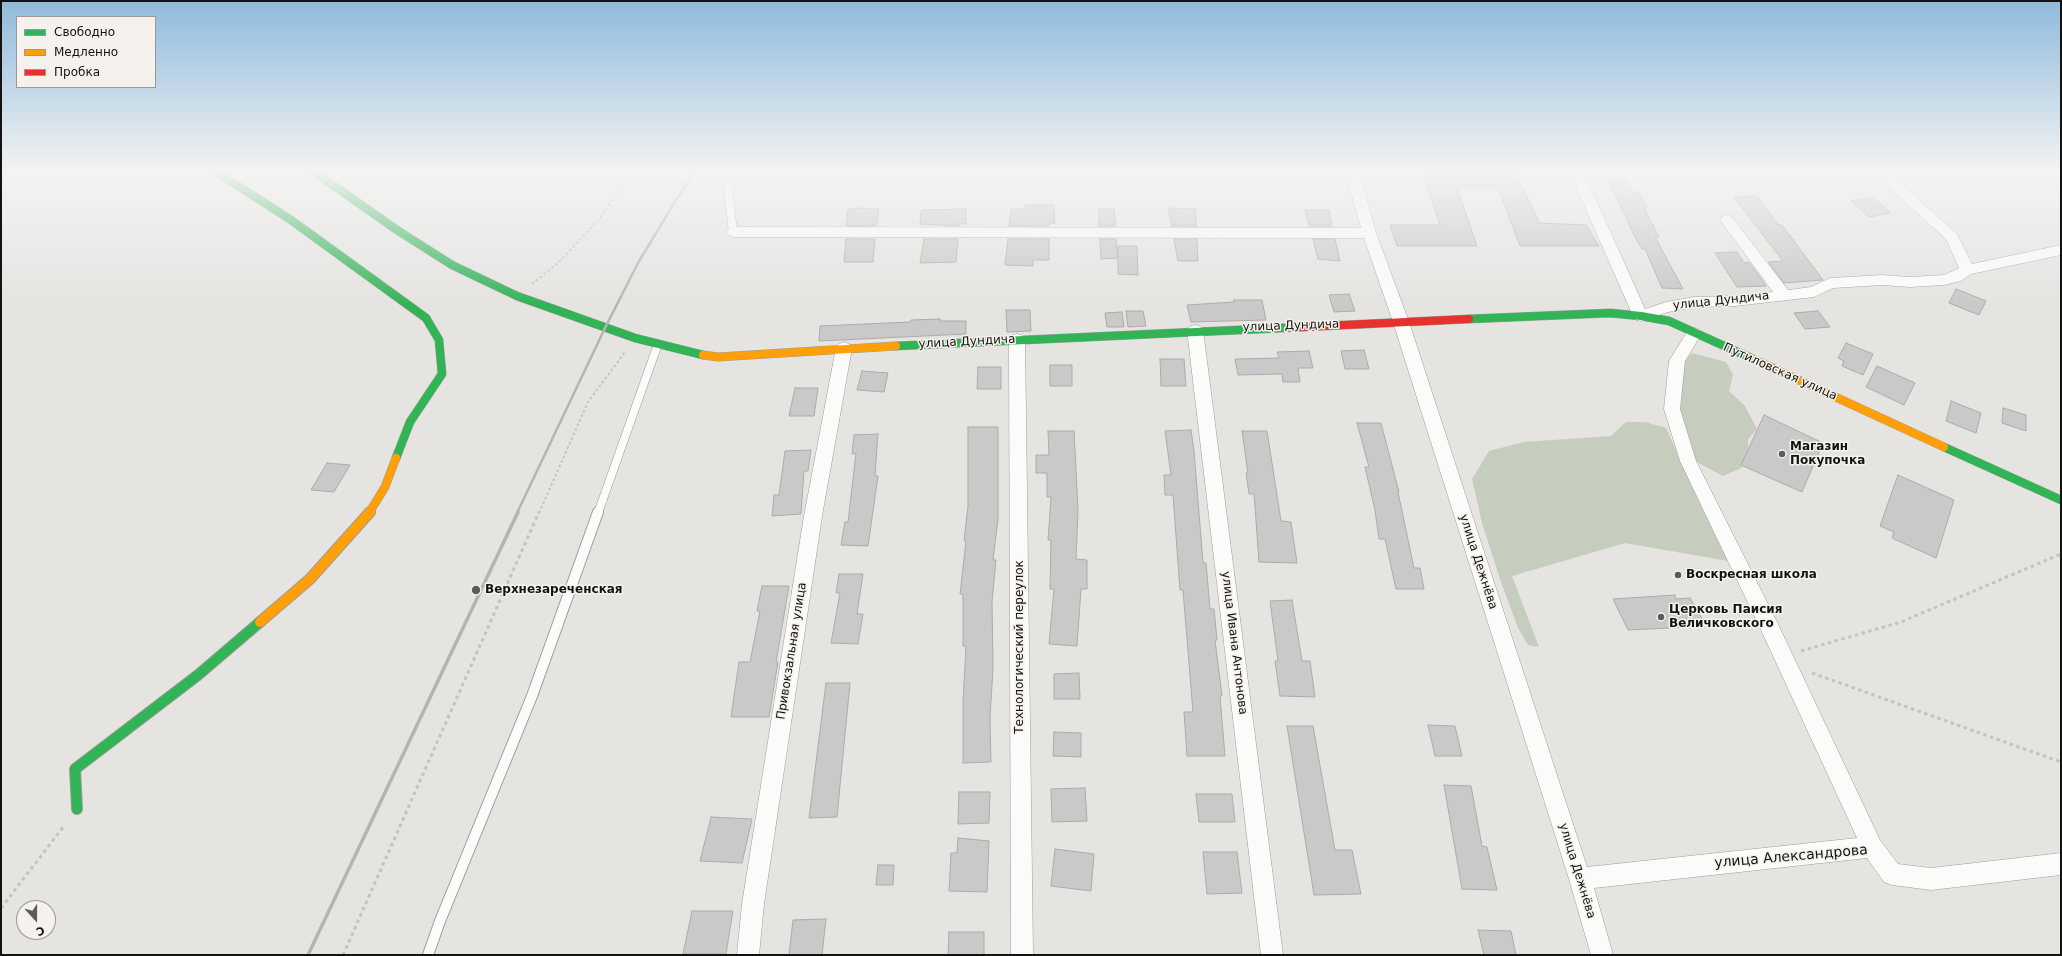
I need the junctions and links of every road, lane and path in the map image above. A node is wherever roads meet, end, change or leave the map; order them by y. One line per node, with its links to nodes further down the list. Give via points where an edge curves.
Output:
1 (284, 216): 27 (street, via 426,318 439,340 442,374 410,422 385,487 368,515 310,579 198,675 75,769)
2 (377, 216): 14 (street, улица Дундича, via 452,265)
3 (602, 216): 14 (path, via 558,263)
4 (731, 216): 9 (lane)
5 (1364, 216): 10 (street, улица Дежнёва)
6 (1596, 216): 15 (street)
7 (1928, 216): 12 (street, via 1952,237)
8 (1727, 220): 13 (street)
9 (733, 232): 10 (street)
10 (1369, 233): 16 (street, улица Дежнёва)
11 (2061, 250): 12 (street, улица Дундича)
12 (1967, 270): 13 (street, улица Дундича, via 1956,277 1944,280 1855,280 1830,283 1814,292)
13 (1784, 295): 15 (street, улица Дундича, via 1735,301 1694,302 1666,307)
14 (517, 296): 19 (street, улица Дундича)
15 (1640, 316): 16 (street, улица Дундича, via 1610,314); 18 (street, Путиловская улица, via 1669,321)
16 (1401, 322): 17 (street, улица Дундича); 30 (street, улица Дежнёва)
17 (1195, 330): 20 (street, улица Дундича); 36 (street, улица Ивана Антонова)
18 (1694, 333): 23 (street, Путиловская улица); 25 (street, via 1677,361 1672,409 1688,461)
19 (635, 338): 21 (street, улица Дундича); 32 (path, via 588,402)
20 (1017, 339): 22 (street, улица Дундича); 35 (street, Технологический переулок)
21 (658, 344): 22 (street, улица Дундича, via 718,357); 33 (lane, via 532,696)
22 (844, 348): 34 (street, Привокзальная улица, via 813,516 753,904)
23 (2061, 500)
24 (2061, 554): 25 (path, via 1901,622)
25 (1785, 660): 26 (path); 28 (street)
26 (2061, 762)
27 (77, 809): 31 (path)
28 (1872, 847): 29 (street, улица Александрова, via 1892,874 1930,879); 30 (street, улица Александрова)
29 (2061, 864)
30 (1580, 878): 37 (street, улица Дежнёва)
31 (1, 908)
32 (343, 955)
33 (428, 955)
34 (748, 955)
35 (1022, 955)
36 (1272, 955)
37 (1602, 955)

